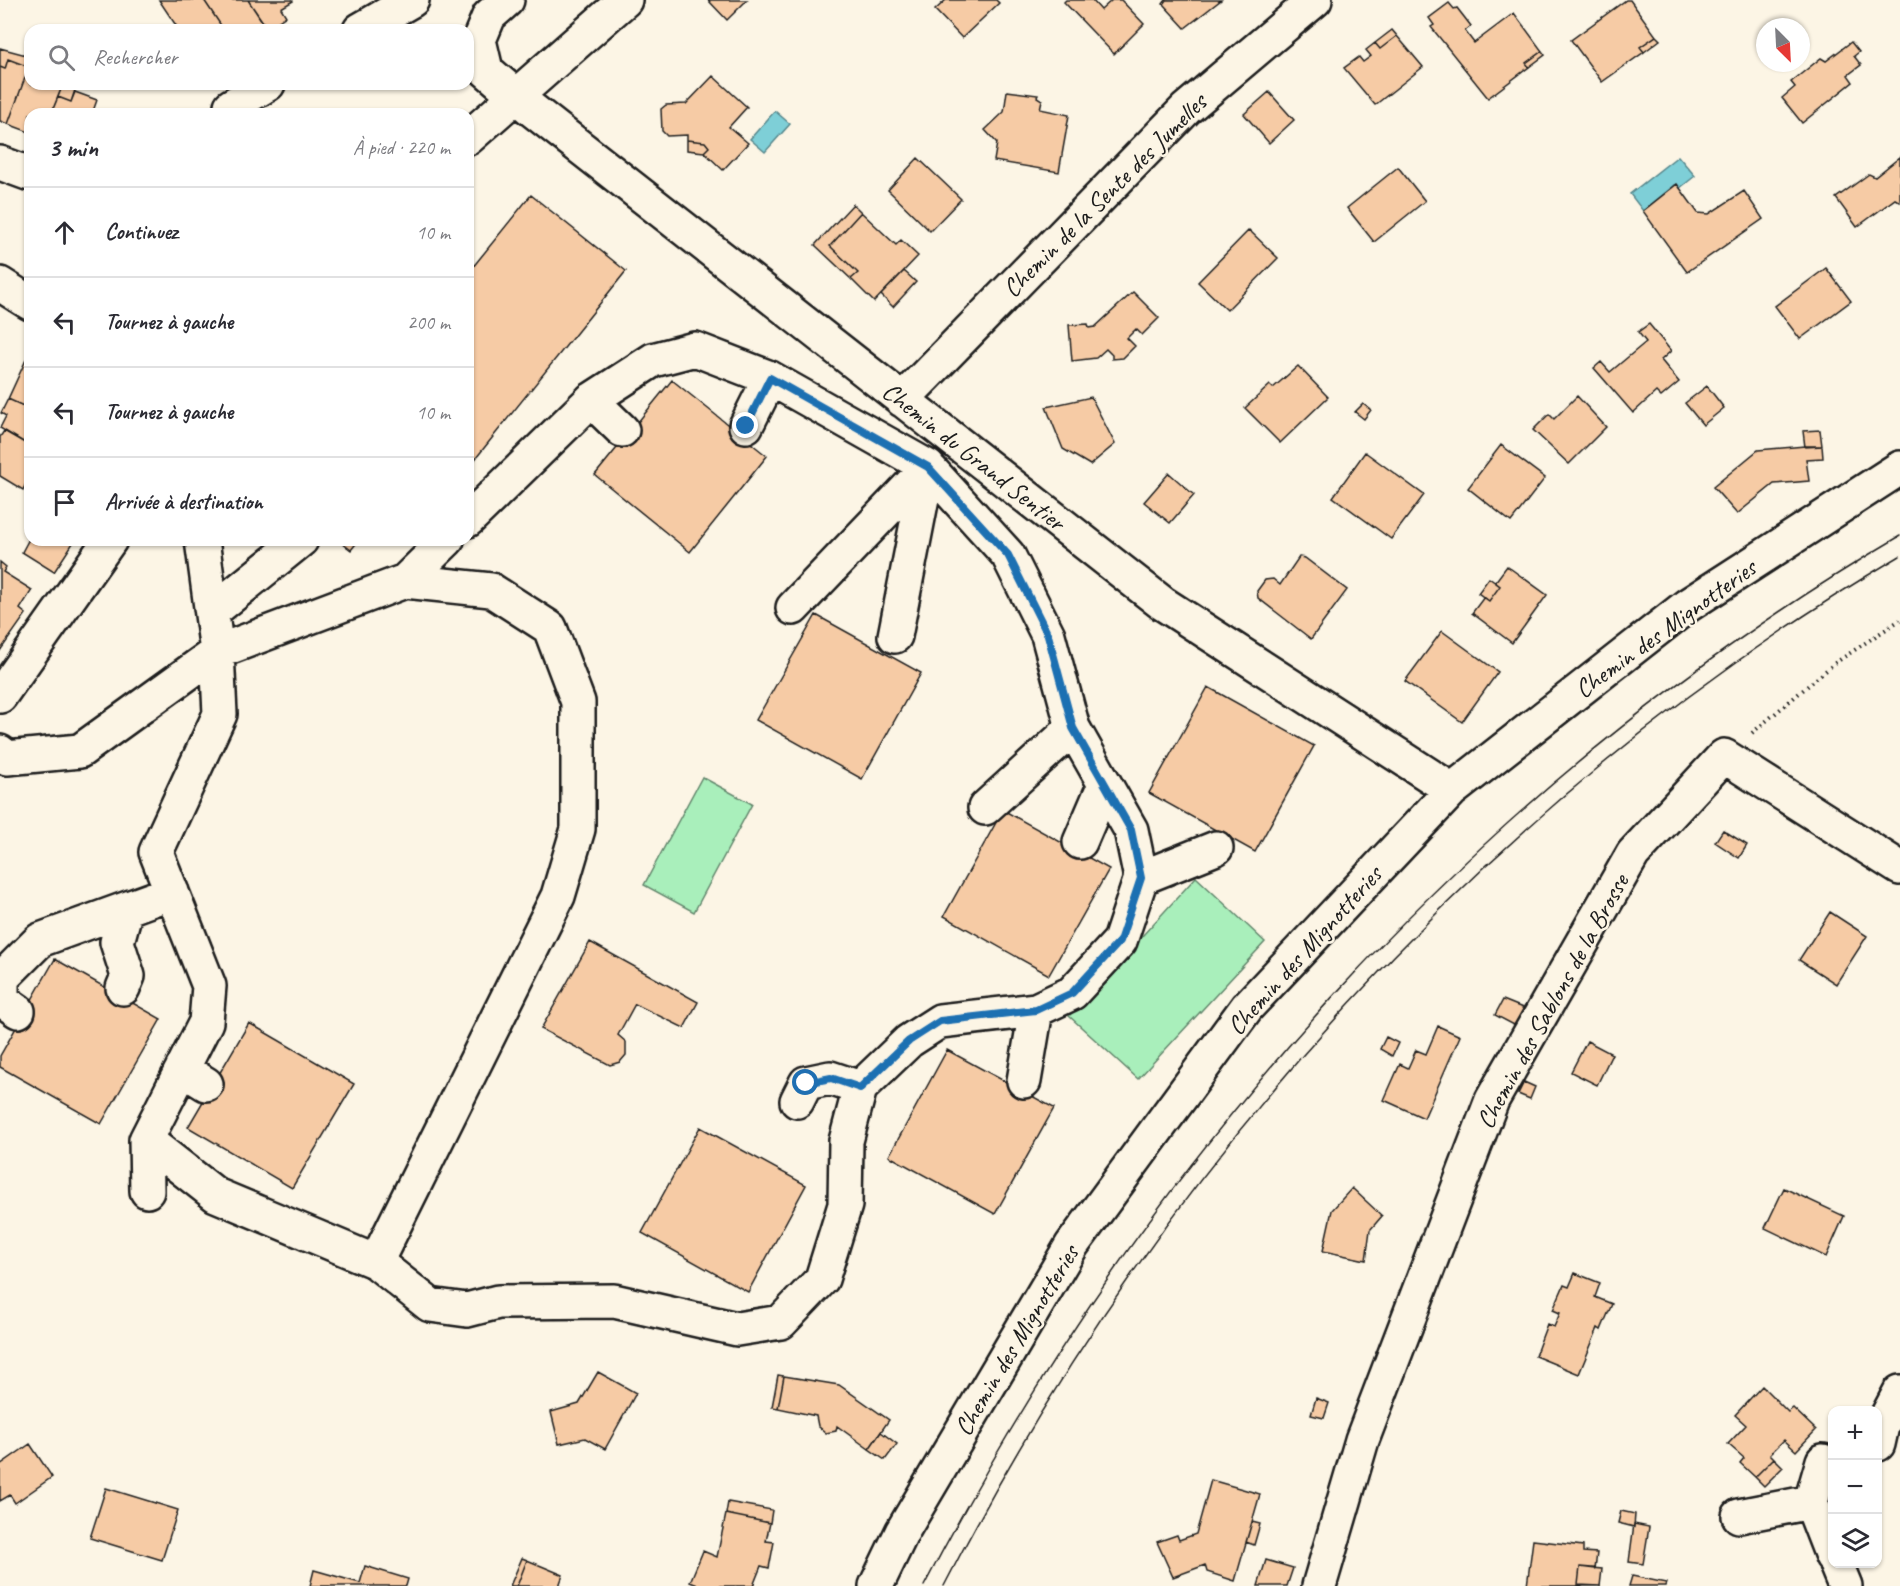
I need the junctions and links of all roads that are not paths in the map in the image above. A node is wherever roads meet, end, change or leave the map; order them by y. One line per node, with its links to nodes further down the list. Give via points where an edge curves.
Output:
1 (412, 0): 5 (street)
2 (507, 0): 7 (street, Chemin du Grand Sentier, via 489,16 479,40 486,70)
3 (625, 0): 7 (street)
4 (1315, 0): 16 (street, Chemin de la Sente des Jumelles, via 1186,109)
5 (370, 24)
6 (258, 90): 8 (street)
7 (516, 94): 9 (street); 16 (street, Chemin du Grand Sentier)
8 (231, 106)
9 (474, 132)
10 (0, 163): 11 (street)
11 (24, 172)
12 (0, 284): 13 (street)
13 (24, 299)
14 (770, 378): 15 (street, via 695,349 653,360); 17 (street); 19 (street)
15 (591, 400): 18 (street); 21 (street)
16 (902, 400): 35 (street, Chemin du Grand Sentier, via 1161,603)
17 (746, 426)
18 (622, 430)
19 (928, 467): 27 (street); 29 (street); 32 (street, via 1008,555 1048,635)
20 (1900, 468): 35 (street, Chemin des Mignotteries, via 1688,605)
21 (474, 514)
22 (106, 546): 31 (street)
23 (203, 546): 28 (street)
24 (294, 546): 28 (street)
25 (441, 546): 26 (street)
26 (405, 581): 30 (street); 51 (street, via 491,590 550,628 578,702 578,829 558,896)
27 (793, 608)
28 (212, 612): 30 (street)
29 (895, 636)
30 (217, 652): 33 (street, via 80,751 7,758); 41 (street, via 220,714 156,852)
31 (0, 696)
32 (1073, 728): 34 (street); 36 (street)
33 (0, 752)
34 (1104, 786): 37 (street); 40 (street, via 1131,830)
35 (1452, 790): 60 (street, Chemin des Mignotteries, via 1247,1007 1072,1245 902,1532)
36 (985, 808)
37 (1080, 842)
38 (1216, 848): 40 (street)
39 (1900, 868): 61 (street, Chemin des Sablons de la Brosse, via 1724,756 1633,854 1492,1100 1362,1440)
40 (1141, 878): 44 (street, via 1120,941 1072,993)
41 (172, 892): 42 (street); 49 (street, via 208,986 206,1022 194,1076)
42 (126, 909): 43 (street, via 117,942 128,976); 45 (street, via 40,940 2,978 2,1000)
43 (123, 988)
44 (1036, 1010): 46 (street); 47 (street, via 940,1021 909,1041)
45 (18, 1011)
46 (1024, 1081)
47 (860, 1088): 48 (street, via 831,1078 814,1081 806,1083); 51 (street, via 846,1141 845,1205 822,1279 781,1322 737,1329 614,1301 498,1302 467,1310 430,1305)
48 (797, 1101)
49 (146, 1140): 50 (street); 51 (street, via 216,1195)
50 (147, 1191)
51 (376, 1262)
52 (1900, 1392): 53 (street)
53 (1882, 1426)
54 (1823, 1461): 55 (street)
55 (1811, 1502): 56 (street); 57 (street)
56 (1739, 1516)
57 (1828, 1544)
58 (1838, 1568): 62 (street)
59 (1857, 1568): 63 (street)
60 (876, 1586)
61 (1319, 1586)
62 (1845, 1586)
63 (1856, 1586)

